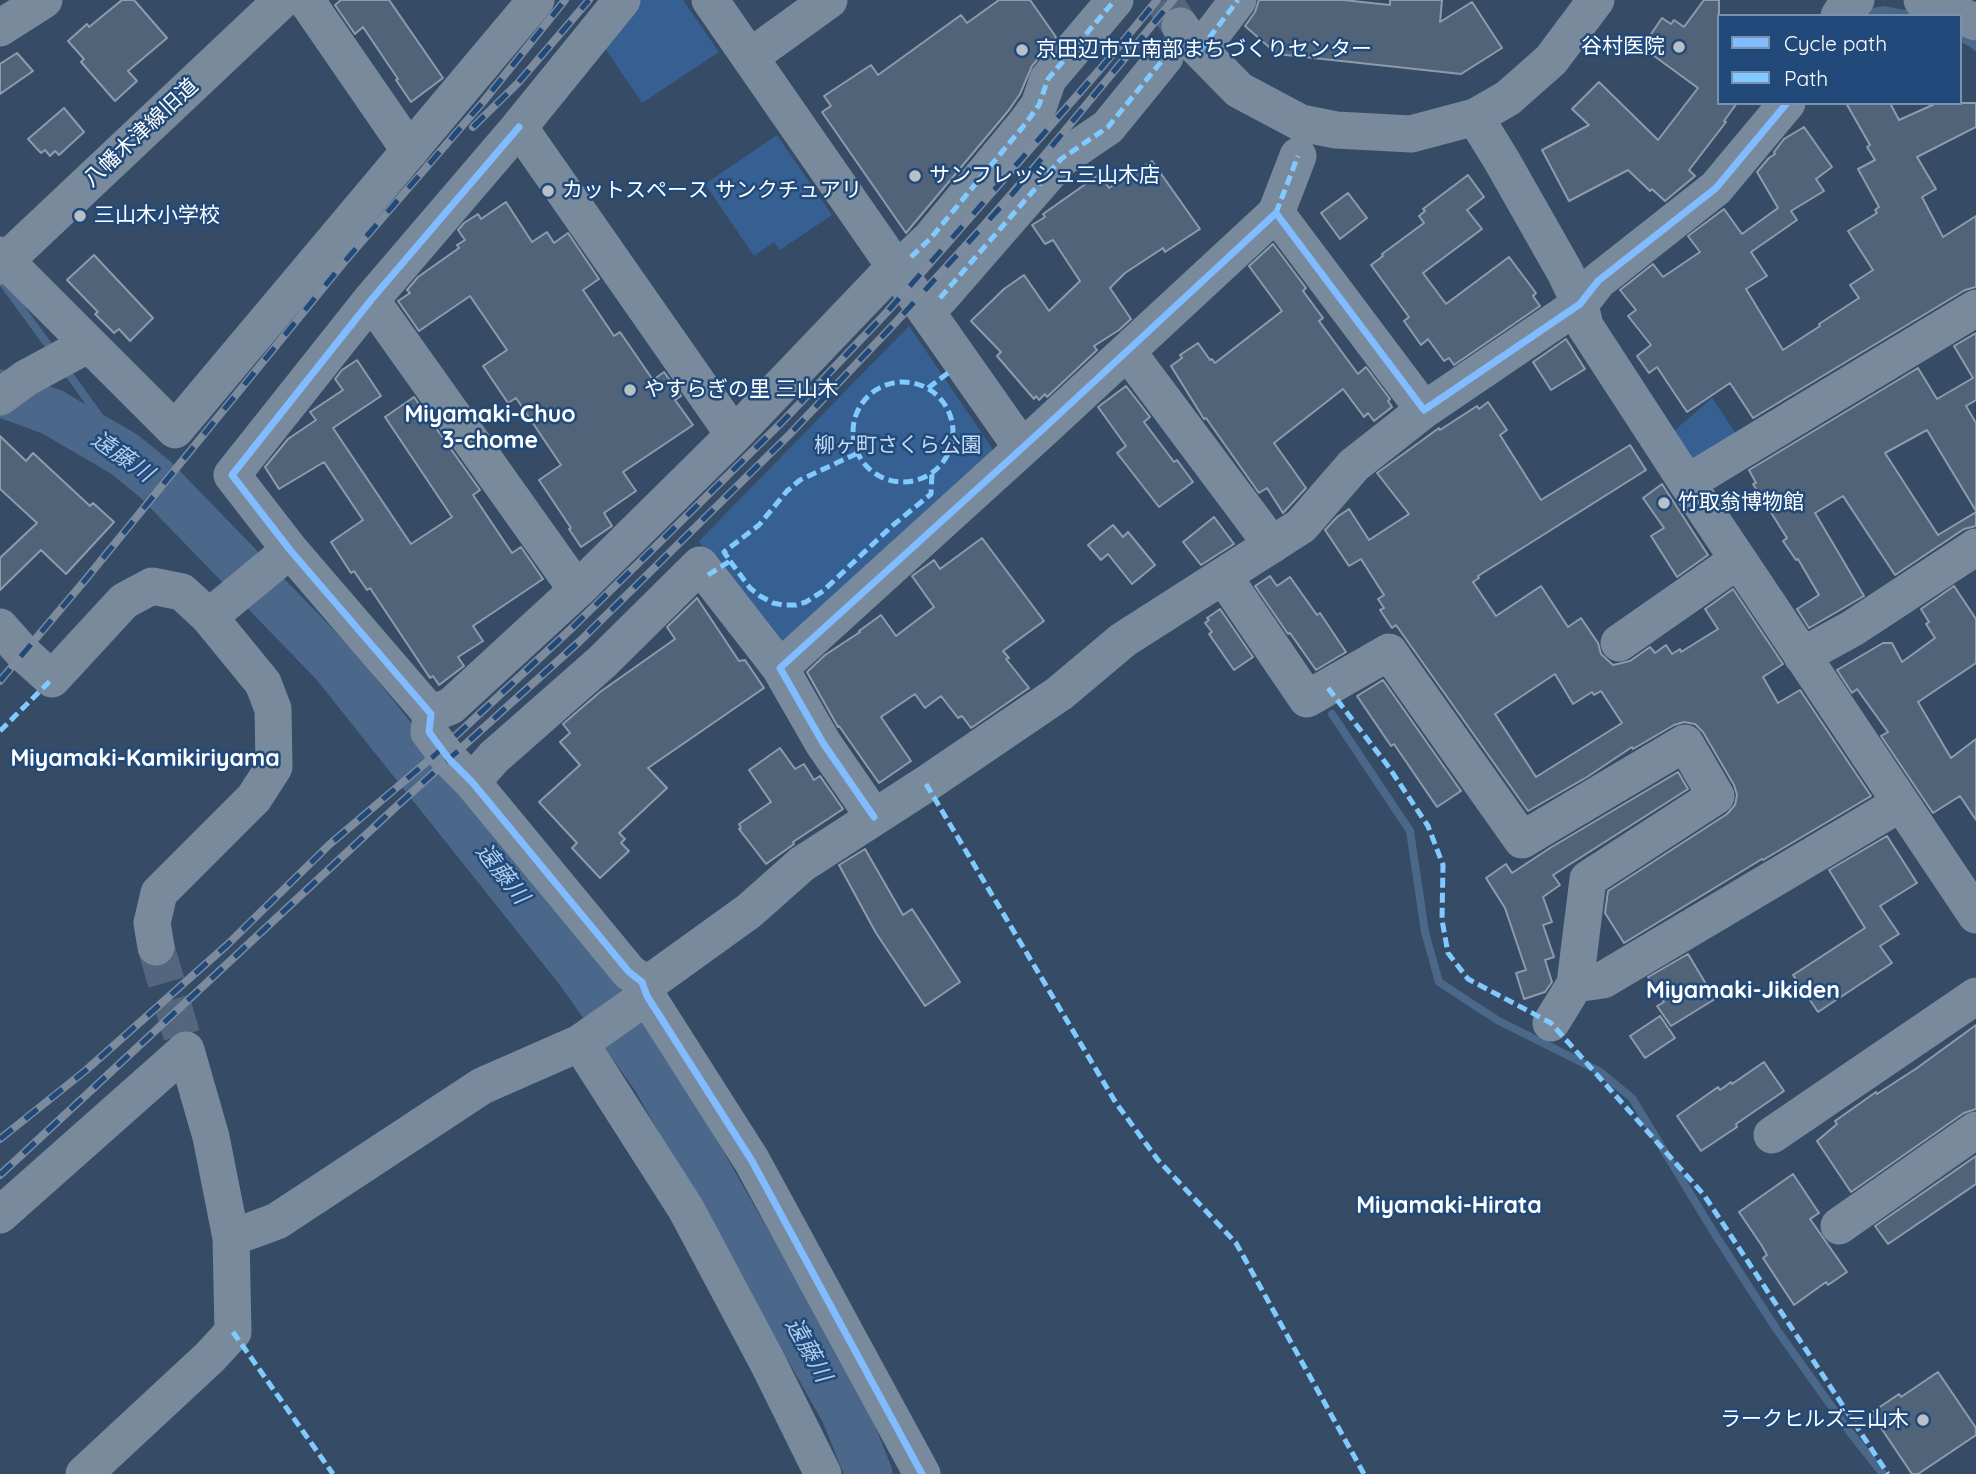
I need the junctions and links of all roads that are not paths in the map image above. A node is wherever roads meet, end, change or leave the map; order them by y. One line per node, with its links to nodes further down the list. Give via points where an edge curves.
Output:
1 (44, 0): 15 (street)
2 (282, 0): 24 (street, 八幡木津線旧道)
3 (306, 0): 21 (street)
4 (536, 0): 21 (street)
5 (622, 0): 20 (street)
6 (710, 0): 17 (street)
7 (829, 0): 17 (street)
8 (1115, 0): 25 (street, via 1048,79 1039,105 1026,123 930,239)
9 (1238, 0): 16 (street)
10 (1596, 0): 19 (street, via 1551,60 1508,98)
11 (1856, 0): 13 (street)
12 (1923, 0): 14 (street)
13 (1840, 14)
14 (1957, 14)
15 (1, 26)
16 (1182, 44): 19 (street, via 1239,90 1303,123 1336,130 1411,134); 26 (street, via 1108,127 1061,159)
17 (750, 57): 25 (street)
18 (1785, 105): 28 (street, via 1716,187 1598,281)
19 (1475, 117): 28 (street)
20 (519, 127): 27 (street); 34 (street)
21 (410, 151): 30 (street, via 175,430)
22 (1298, 156): 23 (street)
23 (1276, 213): 31 (street); 33 (street)
24 (2, 260): 30 (street)
25 (904, 263): 34 (street, via 884,278); 35 (street)
26 (940, 298)
27 (371, 300): 39 (street, via 232,475); 42 (street)
28 (1580, 304): 33 (street); 36 (street, via 1585,326)
29 (1976, 308): 36 (street)
30 (89, 344): 32 (street)
31 (1127, 351): 35 (street); 37 (street)
32 (13, 388)
33 (1424, 410): 37 (street, via 1354,465 1301,526)
34 (734, 435): 42 (street)
35 (1022, 448): 47 (street)
36 (1687, 483): 40 (street)
37 (1272, 545): 41 (street)
38 (1976, 547): 46 (street)
39 (290, 550): 43 (street); 48 (street)
40 (1738, 560): 45 (street); 46 (street)
41 (1224, 577): 51 (street, via 1123,640 1060,693); 54 (street, via 1307,699 1389,652 1522,840 1685,743 1716,796 1588,879)
42 (577, 590): 48 (street, via 451,706)
43 (209, 617): 44 (street, via 182,592 152,586 124,601 52,679); 53 (street, via 263,683 273,709 274,767 254,798 159,893 152,923)
44 (0, 627)
45 (1619, 643)
46 (1802, 656): 50 (street)
47 (780, 668): 49 (street, via 701,565); 51 (street, via 823,743)
48 (431, 714): 49 (street, via 429,732)
49 (471, 782): 55 (street, via 629,972)
50 (1901, 803): 52 (street); 54 (street, via 1603,980)
51 (874, 817): 55 (street, via 802,864 748,911 656,978)
52 (1976, 915)
53 (156, 947)
54 (1575, 984): 57 (street)
55 (642, 995): 58 (street); 66 (street, via 666,1023 752,1161)
56 (1976, 996): 60 (street)
57 (1551, 1023)
58 (584, 1041): 63 (street, via 482,1086 277,1221); 65 (street, via 686,1209)
59 (1976, 1130): 62 (street)
60 (1772, 1135)
61 (0, 1215): 63 (street, via 186,1050 211,1137)
62 (1839, 1226)
63 (231, 1238): 64 (street, via 233,1332)
64 (84, 1474)
65 (823, 1474)
66 (922, 1474)

